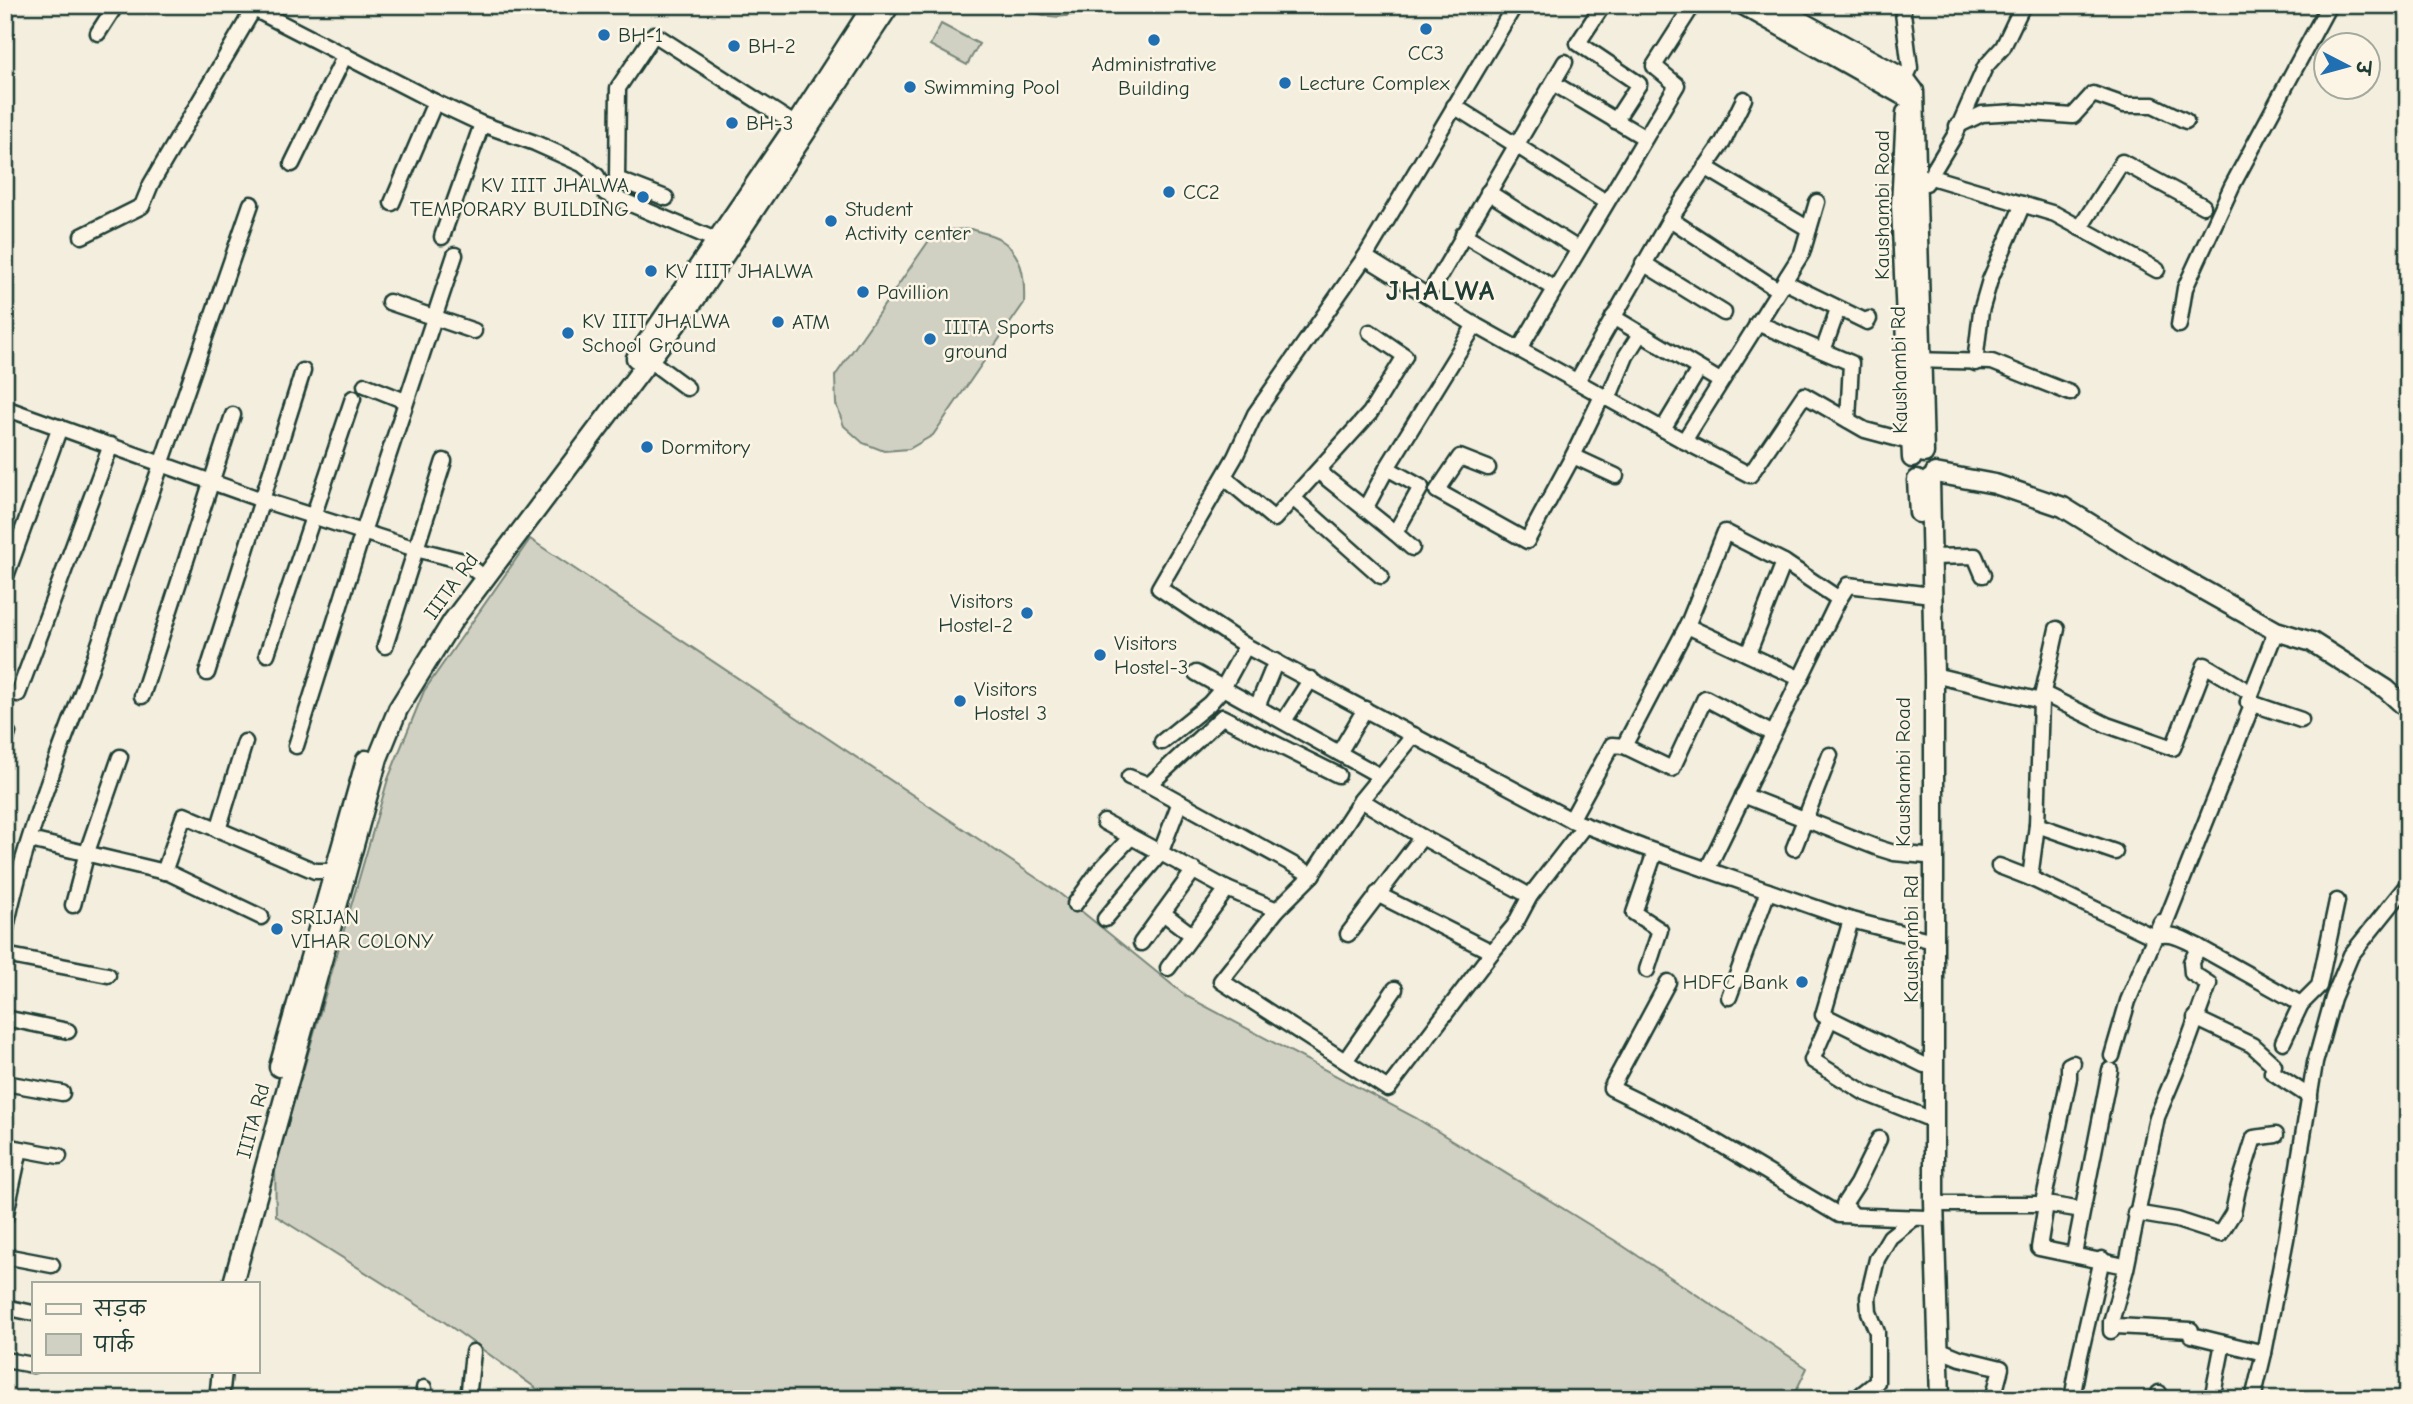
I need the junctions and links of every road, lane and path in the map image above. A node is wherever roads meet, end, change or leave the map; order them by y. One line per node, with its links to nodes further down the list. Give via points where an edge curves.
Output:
1 (116, 5): 13 (street)
2 (873, 5): 26 (main road, IIITA Rd)
3 (890, 5): 26 (main road, IIITA Rd)
4 (1515, 5): 21 (street)
5 (1603, 5): 22 (street, via 1578,43 1639,84)
6 (1693, 5): 27 (street, via 1654,66 1676,85)
7 (1743, 5): 18 (main road)
8 (1771, 5): 16 (main road)
9 (1902, 5): 16 (street, via 1910,68)
10 (2023, 5): 25 (street, via 2003,47 1985,66)
11 (2329, 5): 66 (street, via 2226,199 2185,288)
12 (249, 7): 14 (street); 46 (street, via 142,206)
13 (98, 33)
14 (345, 55): 20 (street); 29 (street)
15 (1565, 62): 17 (street)
16 (1905, 79): 18 (main road, Kaushambi Road); 32 (main road, Kaushambi Rd, via 1914,91)
17 (1553, 83): 22 (street); 28 (street)
18 (1906, 97): 40 (main road, Kaushambi Road)
19 (1744, 99): 30 (street)
20 (435, 102): 24 (street); 37 (street)
21 (1454, 106): 28 (street); 51 (street)
22 (1615, 121): 27 (street)
23 (2186, 121): 25 (street, via 2154,105 2124,105 2093,94 2073,116 1982,114)
24 (482, 124): 47 (street); 48 (street, via 582,164 597,176 605,193)
25 (1958, 126): 31 (street)
26 (801, 129): 34 (street, via 654,34 618,88 617,178); 48 (main road, IIITA Rd)
27 (1644, 138): 35 (street)
28 (1516, 146): 33 (street); 35 (street)
29 (292, 164)
30 (1705, 167): 42 (street); 44 (street)
31 (1931, 177): 32 (street); 39 (street)
32 (1917, 191): 40 (street); 73 (main road, Kaushambi Rd)
33 (1488, 192): 45 (street); 49 (street)
34 (666, 198)
35 (1606, 202): 49 (street)
36 (1817, 202): 44 (street)
37 (392, 203)
38 (251, 204): 95 (street)
39 (2023, 204): 43 (street); 74 (street, via 1990,280)
40 (1901, 205): 73 (main road, Kaushambi Road)
41 (2203, 206): 43 (street, via 2122,162)
42 (1670, 219): 52 (street); 56 (street)
43 (2080, 228): 53 (street)
44 (1809, 229): 54 (street, via 1802,253)
45 (1463, 234): 55 (street); 57 (street)
46 (82, 236)
47 (442, 237)
48 (724, 244): 72 (main road, IIITA Rd)
49 (1578, 249): 55 (street)
50 (455, 255): 62 (street)
51 (1365, 257): 57 (street); 100 (street, via 1255,414)
52 (1643, 263): 60 (street); 61 (street)
53 (2157, 270)
54 (1787, 277): 56 (street); 59 (street, via 1785,282)
55 (1555, 288): 70 (street)
56 (1778, 290): 64 (street)
57 (1429, 295): 65 (street)
58 (390, 302): 62 (street)
59 (1838, 309): 63 (street, via 1867,322); 71 (street)
60 (1724, 313)
61 (1613, 317): 69 (street); 77 (street)
62 (433, 318): 67 (street); 84 (street)
63 (1870, 319)
64 (1757, 323): 71 (street); 78 (street)
65 (1475, 325): 70 (street); 96 (street)
66 (2179, 325)
67 (474, 331)
68 (1370, 332): 98 (street, via 1405,356 1370,413)
69 (1640, 334): 75 (street); 82 (street)
70 (1520, 348): 77 (street)
71 (1823, 351): 87 (street, via 1850,363)
72 (645, 356): 80 (street); 112 (main road, IIITA Rd); 118 (main road, IIITA Rd)
73 (1914, 360): 74 (street); 94 (main road, Kaushambi Rd)
74 (1975, 363): 81 (street, via 1992,362)
75 (1699, 369): 78 (street); 89 (street)
76 (303, 371): 103 (street)
77 (1577, 381): 82 (street)
78 (1720, 381): 90 (street)
79 (365, 385): 84 (street)
80 (687, 388)
81 (2070, 393)
82 (1605, 397): 89 (street); 92 (street)
83 (353, 398): 105 (street)
84 (405, 401): 106 (street)
85 (7, 408): 88 (street)
86 (233, 415): 101 (street)
87 (1848, 420): 90 (street, via 1804,396 1750,475); 94 (street)
88 (60, 427): 91 (street); 115 (street)
89 (1662, 429): 90 (street)
90 (1684, 441)
91 (111, 445): 95 (street); 133 (street)
92 (1573, 457): 97 (street, via 1527,541 1437,491 1460,457); 99 (street)
93 (444, 461): 109 (street)
94 (1924, 464): 110 (main road, Kaushambi Rd); 116 (main road, Kaushambi Road); 121 (main road, via 1974,471 1995,484 2063,506)
95 (159, 465): 101 (street); 166 (street)
96 (1387, 468): 104 (street); 107 (street, via 1421,487)
97 (1488, 468)
98 (1319, 472): 102 (street); 104 (street)
99 (1616, 476)
100 (1224, 477): 102 (street, via 1273,519); 123 (street, via 1159,588)
101 (212, 483): 103 (street); 134 (street)
102 (1293, 498): 114 (street)
103 (262, 500): 105 (street); 127 (street)
104 (1365, 509): 107 (street)
105 (313, 516): 106 (street); 124 (street)
106 (363, 531): 109 (street); 147 (street)
107 (1395, 533): 108 (street)
108 (1412, 548)
109 (416, 549): 112 (street, via 463,561); 122 (street)
110 (1931, 557): 113 (street, via 1975,556); 129 (main road, Kaushambi Rd)
111 (1784, 562): 117 (street); 119 (street, via 1725,532); 125 (street)
112 (477, 572): 118 (main road, IIITA Rd)
113 (1983, 575)
114 (1381, 576)
115 (5, 579)
116 (1923, 594): 117 (street, via 1848,585); 172 (main road, Kaushambi Road)
117 (1839, 599): 131 (street)
118 (448, 620): 176 (main road, IIITA Rd, via 402,679 378,726); 234 (main road, IIITA Rd, via 398,709 378,758)
119 (1687, 626): 125 (street); 148 (street)
120 (2057, 629): 136 (street)
121 (2276, 631): 135 (street); 139 (main road, via 2312,642 2386,689)
122 (385, 646)
123 (1246, 646): 126 (street); 132 (street)
124 (267, 654)
125 (1748, 654): 131 (street)
126 (1276, 661): 130 (street); 137 (street)
127 (207, 673)
128 (1196, 673): 132 (street)
129 (1934, 675): 136 (street); 198 (main road, Kaushambi Rd)
130 (1311, 679): 138 (street); 142 (street)
131 (1801, 679): 143 (street)
132 (1228, 691): 137 (street); 140 (street); 146 (street)
133 (18, 694)
134 (142, 696)
135 (2250, 697): 136 (street, via 2205,665 2173,748 2107,726 2044,694); 141 (street); 197 (street, via 2253,704 2165,924 2161,922)
136 (2041, 701): 162 (street)
137 (1257, 707): 142 (street)
138 (1365, 709): 144 (street); 149 (street)
139 (2408, 709)
140 (1222, 717): 152 (street); 155 (street)
141 (2301, 720)
142 (1284, 721): 149 (street)
143 (1773, 734): 148 (street, via 1705,698 1672,769); 156 (street)
144 (1414, 735): 153 (street); 161 (street)
145 (245, 742): 163 (street)
146 (1162, 742)
147 (296, 746)
148 (1624, 746): 161 (street, via 1612,745)
149 (1339, 753): 153 (street)
150 (1830, 755): 159 (street)
151 (120, 757): 168 (street)
152 (1338, 775)
153 (1380, 776): 157 (street)
154 (1129, 777): 155 (street)
155 (1149, 785): 158 (street)
156 (1742, 794): 159 (street); 175 (street)
157 (1361, 800): 164 (street); 178 (street)
158 (1180, 802): 171 (street); 178 (street)
159 (1806, 818): 167 (street); 172 (street, via 1878,848)
160 (1104, 822): 165 (street)
161 (1578, 822): 169 (street); 184 (street)
162 (2037, 825): 170 (street); 179 (street)
163 (218, 830): 176 (street, via 315,871); 177 (street, via 184,815)
164 (1422, 837): 183 (street); 184 (street)
165 (1130, 838): 171 (street); 186 (street)
166 (30, 840): 168 (street); 194 (street)
167 (1794, 848)
168 (87, 852): 177 (street); 187 (street)
169 (1654, 852): 175 (street); 205 (street, via 1634,913 1660,930)
170 (2115, 852)
171 (1160, 854): 174 (street); 191 (street)
172 (1926, 856): 198 (main road, Kaushambi Road)
173 (1999, 866): 179 (street)
174 (1194, 870): 181 (street); 189 (street)
175 (1707, 870): 182 (street)
176 (333, 871): 234 (main road, IIITA Rd)
177 (164, 872): 190 (street)
178 (1312, 875): 188 (street)
179 (2030, 878): 193 (street)
180 (2408, 884): 221 (street, via 2351,955 2333,998)
181 (1227, 889): 188 (street); 196 (street)
182 (1768, 891): 192 (street); 209 (street)
183 (1377, 894): 195 (street); 201 (street)
184 (1530, 896): 201 (street, via 1514,926)
185 (2337, 901): 210 (street, via 2319,986)
186 (1075, 904)
187 (73, 905)
188 (1276, 910): 216 (street, via 1221,981)
189 (1163, 913): 196 (street); 199 (street)
190 (261, 917)
191 (1105, 919)
192 (1851, 920): 198 (street); 213 (street, via 1823,1015)
193 (2141, 929): 197 (street); 203 (street)
194 (5, 933)
195 (1348, 934)
196 (1192, 935): 204 (street)
197 (2154, 937): 200 (street, via 2171,935); 203 (street)
198 (1929, 940): 218 (main road, Kaushambi Road); 227 (main road, Kaushambi Rd)
199 (1141, 943)
200 (2199, 947): 210 (street); 212 (street, via 2191,962 2192,973 2209,984)
201 (1492, 952): 216 (street, via 1388,1089)
202 (5, 955): 206 (street)
203 (2148, 955): 229 (street, via 2111,1063)
204 (1168, 968)
205 (1647, 971)
206 (108, 975)
207 (1668, 982): 231 (street, via 1611,1088 1693,1128 1839,1214)
208 (1395, 989): 216 (street)
209 (1729, 997)
210 (2301, 1004): 215 (street)
211 (5, 1018): 214 (street)
212 (2195, 1018): 221 (street, via 2252,1045 2273,1065 2272,1072); 230 (street, via 2157,1116)
213 (1830, 1019): 218 (street); 222 (street, via 1812,1060 1865,1093)
214 (68, 1031)
215 (2283, 1042)
216 (1345, 1061)
217 (2073, 1063): 228 (street, via 2049,1166)
218 (1924, 1065): 222 (main road, Kaushambi Road)
219 (5, 1083): 220 (street)
220 (62, 1093)
221 (2309, 1097): 247 (street)
222 (1925, 1117): 233 (main road, Kaushambi Road)
223 (2276, 1135): 230 (street, via 2253,1138 2233,1213 2220,1234)
224 (1879, 1139): 231 (street, via 1844,1204)
225 (13, 1147): 226 (street); 232 (street)
226 (59, 1156)
227 (1934, 1202): 228 (street); 245 (main road, Kaushambi Rd)
228 (2046, 1204): 229 (street); 235 (street, via 2039,1248)
229 (2082, 1210): 235 (street)
230 (2135, 1213): 239 (street)
231 (1854, 1216): 233 (street)
232 (5, 1218)
233 (1919, 1219): 255 (street, via 1890,1237 1877,1259 1868,1297 1877,1332 1877,1382); 256 (main road, Kaushambi Road)
234 (236, 1246): 240 (main road, IIITA Rd); 241 (main road, IIITA Rd)
235 (2074, 1254): 237 (street)
236 (5, 1256): 238 (street)
237 (2102, 1259): 239 (street); 259 (street)
238 (52, 1265)
239 (2125, 1266): 244 (street, via 2111,1331 2116,1326 2191,1330 2191,1335)
240 (222, 1282)
241 (233, 1282)
242 (5, 1307): 243 (street)
243 (32, 1313)
244 (2223, 1343): 247 (street); 260 (street)
245 (1938, 1349): 257 (main road, Kaushambi Rd); 258 (street, via 2001,1368)
246 (473, 1352): 254 (street)
247 (2263, 1353): 261 (street)
248 (5, 1360): 249 (street)
249 (32, 1365)
250 (212, 1372): 252 (main road)
251 (222, 1372): 253 (main road)
252 (210, 1399)
253 (219, 1399)
254 (468, 1399)
255 (1859, 1399)
256 (1928, 1399)
257 (1940, 1399)
258 (1993, 1399)
259 (2072, 1399)
260 (2212, 1399)
261 (2253, 1399)

